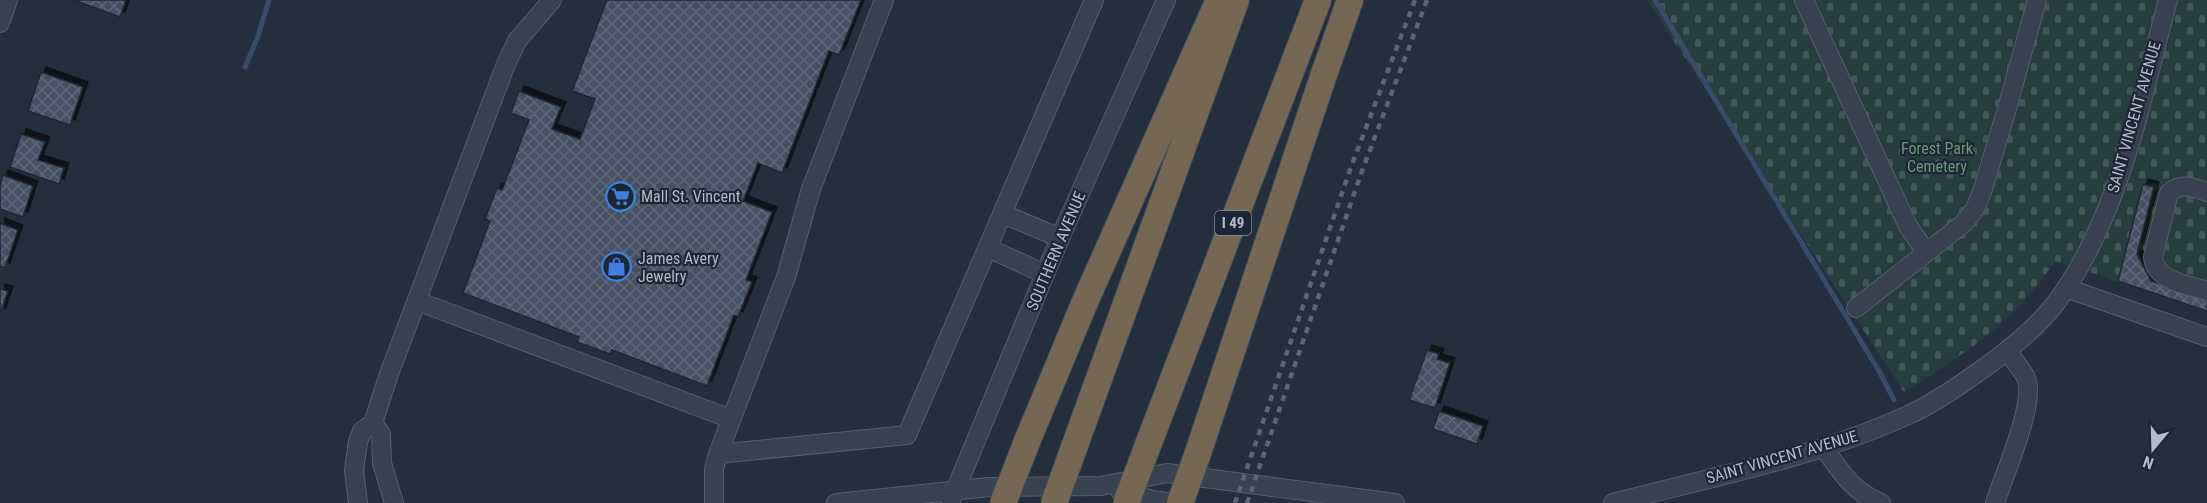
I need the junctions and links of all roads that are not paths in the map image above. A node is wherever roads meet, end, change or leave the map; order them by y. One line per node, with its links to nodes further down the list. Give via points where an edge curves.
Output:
1 (8, 0): 13 (street)
2 (552, 0): 22 (street, via 517,41)
3 (884, 0): 26 (street)
4 (1094, 0): 15 (street)
5 (1166, 0): 16 (street, SOUTHERN AVENUE)
6 (1219, 0): 36 (highway, bridge, via 1084,304)
7 (1236, 0): 37 (highway, bridge)
8 (1318, 0): 38 (highway, I 49, bridge)
9 (1350, 0): 40 (highway, bridge)
10 (1804, 0): 18 (street, via 1908,226)
11 (2037, 0): 18 (street, via 1978,201 1964,223)
12 (2168, 0): 20 (street, SAINT VINCENT AVENUE, via 2119,179 2096,234)
13 (0, 22)
14 (2207, 192): 21 (street, via 2186,186 2169,193 2153,257 2162,275)
15 (1003, 214): 16 (street); 17 (street)
16 (1060, 238): 19 (street, SOUTHERN AVENUE)
17 (988, 249): 19 (street); 29 (street, via 907,435)
18 (1926, 252): 23 (street)
19 (1046, 274): 31 (street, SOUTHERN AVENUE)
20 (2066, 288): 24 (street); 25 (street, SAINT VINCENT AVENUE, via 2043,317)
21 (2207, 291)
22 (417, 301): 26 (street); 27 (street)
23 (1856, 308)
24 (2207, 336)
25 (2007, 351): 28 (street, SAINT VINCENT AVENUE, via 1959,386 1909,414); 44 (street, via 2026,379 2028,396)
26 (731, 419): 29 (street)
27 (373, 423): 32 (street, via 362,431 358,442 354,470); 33 (street, via 381,434 382,463)
28 (1824, 448): 42 (street, SAINT VINCENT AVENUE); 43 (street, via 1850,483 1866,497)
29 (718, 454): 34 (street)
30 (1101, 486): 31 (street, via 1037,486); 39 (street); 41 (street, via 1167,473)
31 (952, 496): 35 (street)
32 (358, 503)
33 (394, 503)
34 (714, 503)
35 (836, 503)
36 (1003, 503)
37 (1054, 503)
38 (1126, 503)
39 (1175, 503)
40 (1180, 503)
41 (1395, 503)
42 (1612, 503)
43 (1881, 503)
44 (1995, 503)

